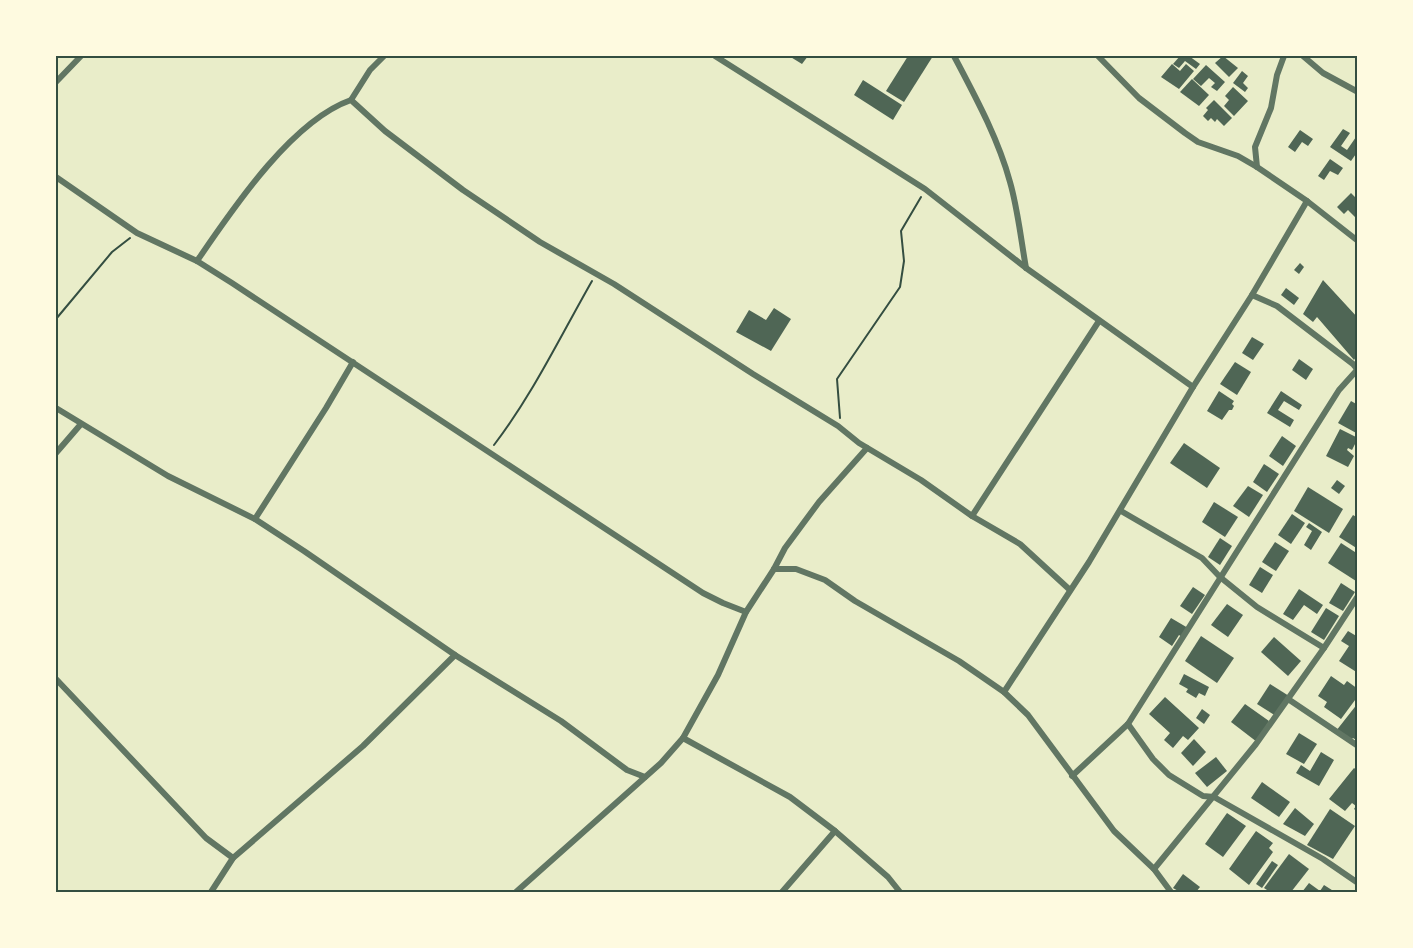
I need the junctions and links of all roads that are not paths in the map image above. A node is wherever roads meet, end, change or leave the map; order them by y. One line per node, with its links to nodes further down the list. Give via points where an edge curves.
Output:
1 (81, 56): 8 (street)
2 (384, 56): 10 (street)
3 (715, 56): 16 (street, via 926,189)
4 (954, 56): 16 (street, via 1003,158)
5 (1098, 56): 11 (street, via 1139,98 1185,133)
6 (1284, 56): 11 (street, via 1272,108 1255,147)
7 (1302, 56): 9 (street)
8 (56, 82)
9 (1358, 92)
10 (351, 100): 15 (street, via 329,111 280,153); 24 (street, via 385,132 540,242 614,284)
11 (1257, 167): 13 (street)
12 (56, 177): 15 (street, via 137,233)
13 (1307, 201): 14 (street); 17 (street)
14 (1358, 241)
15 (196, 261): 19 (street)
16 (1026, 268): 18 (street)
17 (1252, 295): 20 (street, via 1277,306); 21 (street)
18 (1099, 321): 21 (street); 27 (street)
19 (352, 362): 28 (street); 34 (street, via 703,593)
20 (1357, 370): 30 (street, via 1339,390)
21 (1193, 387): 26 (street)
22 (56, 408): 23 (street)
23 (81, 424): 25 (street); 28 (street, via 168,476)
24 (867, 447): 27 (street); 29 (street, via 819,502)
25 (56, 453)
26 (1121, 511): 30 (street, via 1202,558); 31 (street)
27 (972, 516): 31 (street, via 1020,544)
28 (255, 519): 36 (street)
29 (774, 569): 34 (street); 38 (street, via 796,569 825,580)
30 (1220, 577): 35 (street, via 1257,607); 40 (street)
31 (1070, 590): 38 (street)
32 (1358, 596): 33 (street)
33 (1355, 606): 35 (street)
34 (746, 612): 41 (street, via 718,675)
35 (1324, 648): 39 (street)
36 (455, 655): 44 (street, via 561,721 627,770); 47 (street, via 363,746)
37 (56, 679): 47 (street, via 206,838)
38 (1004, 692): 43 (street, via 1028,715)
39 (1288, 699): 42 (street); 45 (street)
40 (1128, 724): 43 (street); 45 (street, via 1169,775 1203,796)
41 (683, 738): 44 (street); 46 (street, via 790,796)
42 (1358, 746)
43 (1072, 776): 48 (street, via 1114,831)
44 (645, 777): 51 (street)
45 (1214, 797): 48 (street); 49 (street)
46 (835, 831): 52 (street); 53 (street)
47 (233, 858): 50 (street)
48 (1154, 868): 54 (street)
49 (1358, 883)
50 (211, 892)
51 (516, 892)
52 (782, 892)
53 (900, 892)
54 (1171, 892)

